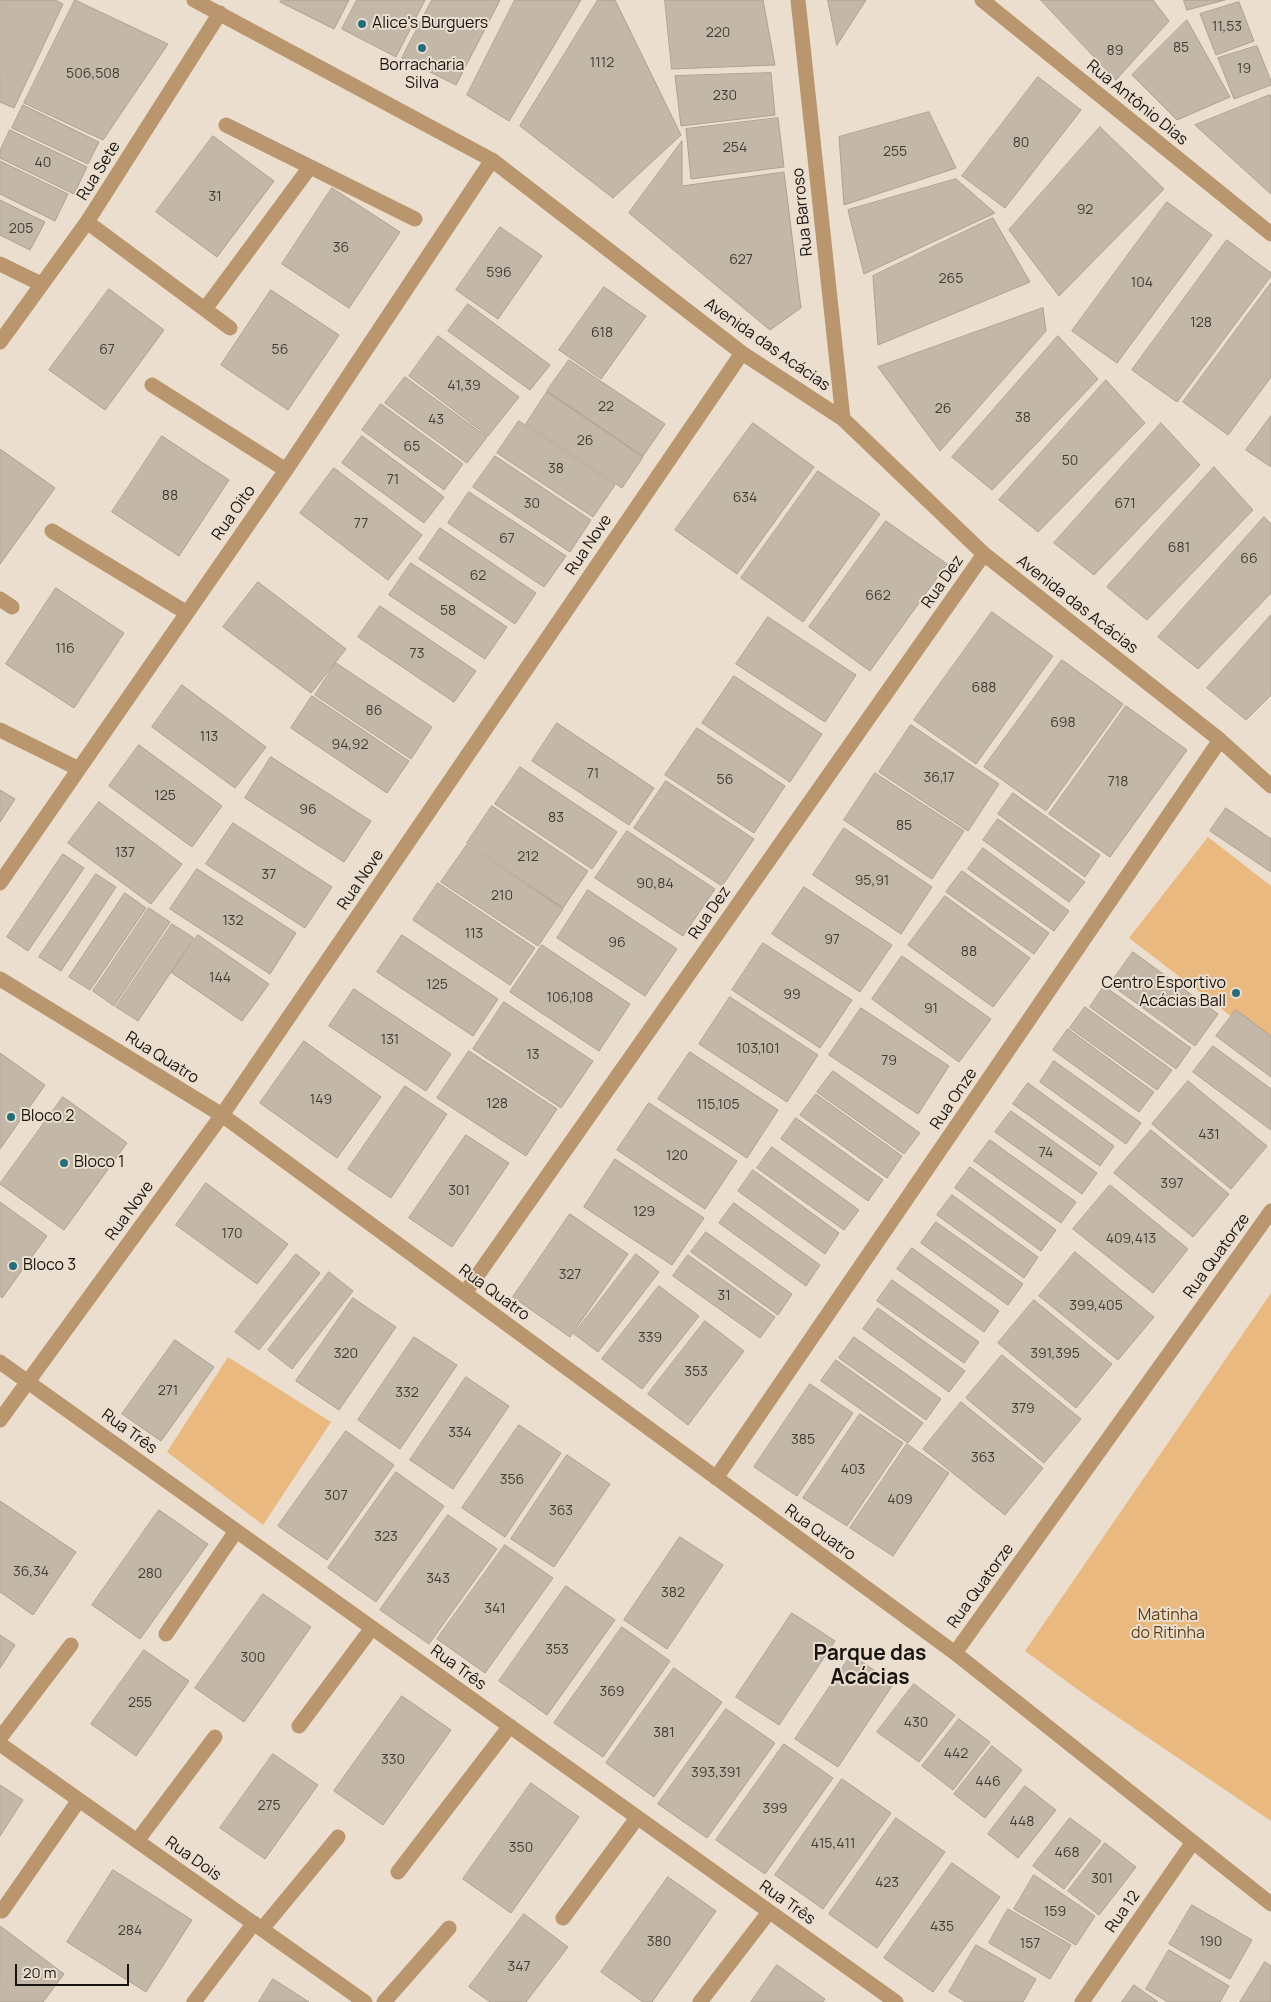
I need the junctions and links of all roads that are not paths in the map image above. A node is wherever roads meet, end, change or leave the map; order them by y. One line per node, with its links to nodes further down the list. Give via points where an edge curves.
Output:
1 (194, 0): 4 (street, Avenida das Acácias)
2 (798, 0): 18 (street, Rua Barroso)
3 (982, 0): 10 (street, Rua Antônio Dias)
4 (220, 13): 6 (street, Avenida das Acácias); 9 (street, Rua Sete)
5 (226, 125): 7 (street)
6 (492, 160): 16 (street, Avenida das Acácias); 19 (street, Rua Oito)
7 (310, 167): 8 (street); 13 (street)
8 (415, 219)
9 (87, 222): 12 (street, Rua Sete); 13 (street)
10 (1271, 234)
11 (0, 264): 12 (street)
12 (41, 284): 15 (street, Rua Sete)
13 (205, 310): 14 (street)
14 (230, 328)
15 (0, 342)
16 (742, 353): 18 (street, Avenida das Acácias); 29 (street, Rua Nove)
17 (152, 385): 19 (street)
18 (843, 419): 21 (street, Avenida das Acácias)
19 (286, 470): 22 (street, Rua Oito)
20 (52, 531): 22 (street)
21 (984, 554): 24 (street, Avenida das Acácias); 31 (street, Rua Dez)
22 (186, 613): 25 (street, Rua Oito)
23 (0, 730): 25 (street)
24 (1220, 740): 26 (street, Avenida das Acácias); 35 (street, Rua Onze)
25 (79, 769): 27 (street, Rua Oito)
26 (1271, 786)
27 (0, 883)
28 (0, 979): 29 (street, Rua Quatro)
29 (222, 1115): 31 (street, Rua Quatro); 33 (street, Rua Nove)
30 (1271, 1211): 40 (street, Rua Quatorze)
31 (464, 1293): 35 (street, Rua Quatro)
32 (0, 1362): 33 (street, Rua Três)
33 (27, 1381): 34 (street, Rua Nove); 36 (street, Rua Três)
34 (0, 1420)
35 (716, 1478): 40 (street, Rua Quatro)
36 (236, 1531): 37 (street, Rua Três); 38 (street)
37 (372, 1628): 41 (street); 42 (street, Rua Três)
38 (166, 1634)
39 (71, 1645): 44 (street)
40 (955, 1653): 50 (street, Rua Quatorze)
41 (299, 1726)
42 (510, 1726): 47 (street, Rua Três); 51 (street)
43 (215, 1737): 49 (street)
44 (0, 1738)
45 (0, 1744): 46 (street, Rua Dois)
46 (79, 1800): 49 (street, Rua Dois); 53 (street)
47 (638, 1818): 54 (street, Rua Três); 55 (street)
48 (338, 1837): 56 (street)
49 (137, 1841): 56 (street, Rua Dois)
50 (1193, 1842): 52 (street, Rua Quatorze); 63 (street, Rua 12)
51 (398, 1872)
52 (1271, 1904)
53 (2, 1911)
54 (769, 1912): 61 (street); 62 (street, Rua Três)
55 (563, 1918)
56 (258, 1926): 58 (street); 59 (street, Rua Dois)
57 (449, 1928): 60 (street)
58 (194, 2002)
59 (365, 2002)
60 (384, 2002)
61 (700, 2002)
62 (896, 2002)
63 (1082, 2002)

